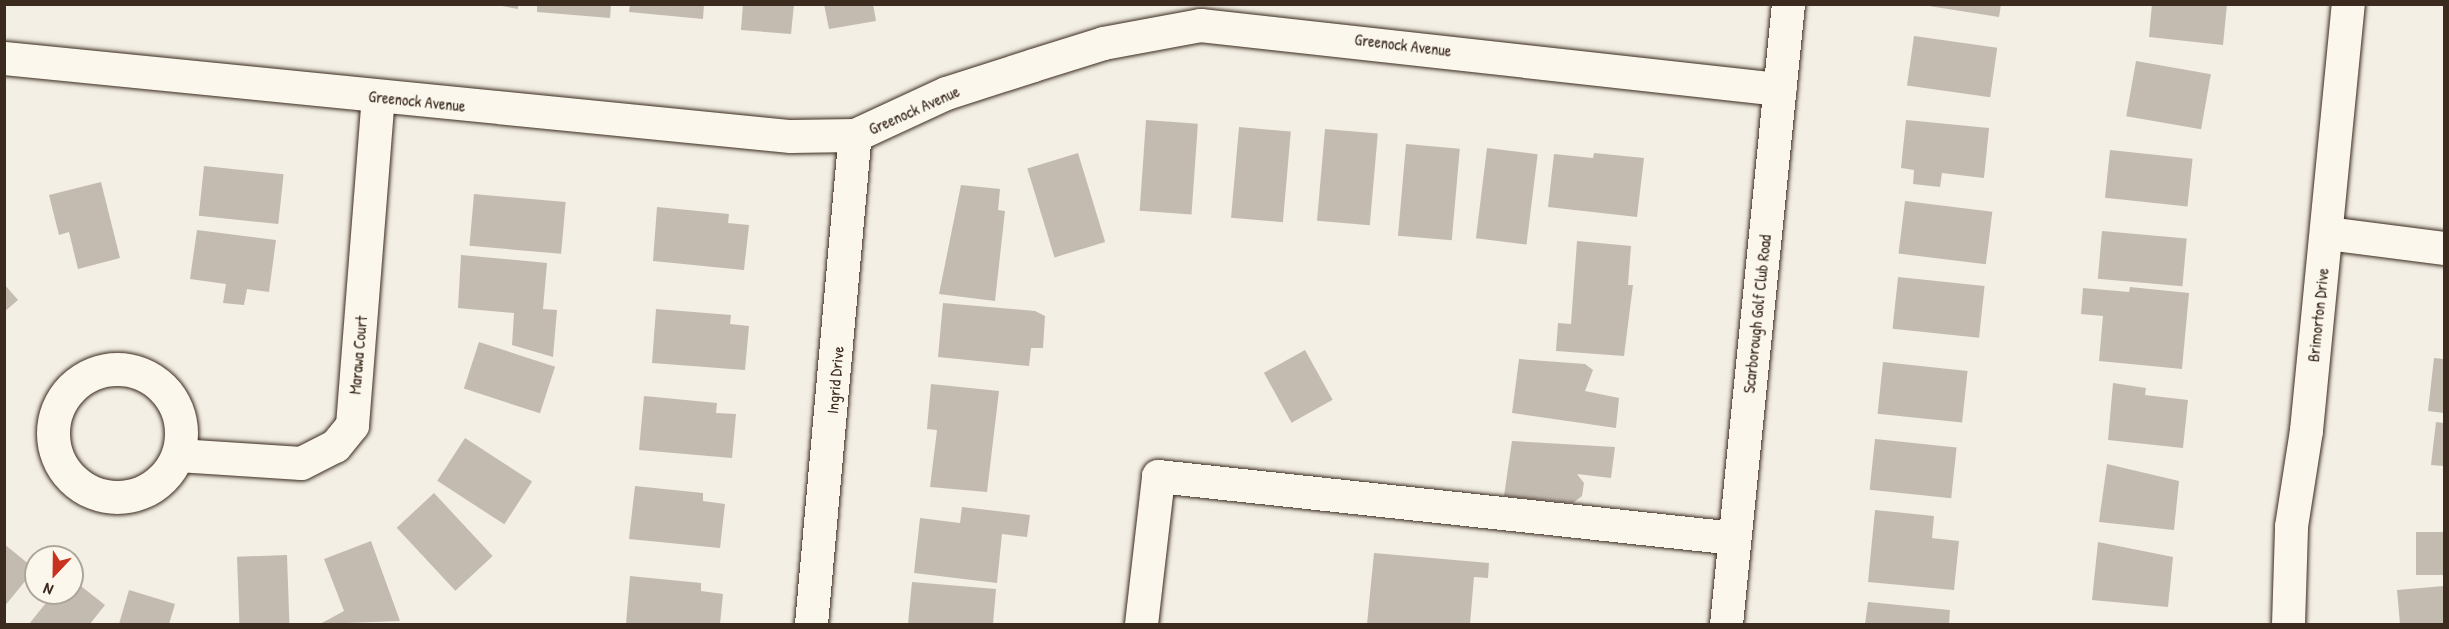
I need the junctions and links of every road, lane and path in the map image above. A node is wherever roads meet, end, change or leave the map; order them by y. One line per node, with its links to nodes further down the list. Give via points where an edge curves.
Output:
1 (1788, 4): 5 (street, Scarborough Golf Club Road)
2 (2348, 4): 8 (street, Brimorton Drive)
3 (1265, 16): 5 (street, Greenock Avenue); 7 (street, Greenock Avenue, via 1103,43 946,93)
4 (4, 58): 6 (street, Greenock Avenue)
5 (1779, 89): 11 (street, Scarborough Golf Club Road)
6 (378, 97): 7 (street, Greenock Avenue, via 790,136); 10 (street, Marawa Court, via 352,425 335,446 301,464)
7 (855, 135): 12 (street, Ingrid Drive)
8 (2327, 233): 9 (street); 15 (street, Brimorton Drive, via 2291,526)
9 (2445, 248)
10 (178, 455)
11 (1734, 538): 13 (street, via 1158,477); 14 (street, Scarborough Golf Club Road)
12 (811, 624)
13 (1141, 624)
14 (1726, 624)
15 (2288, 624)

